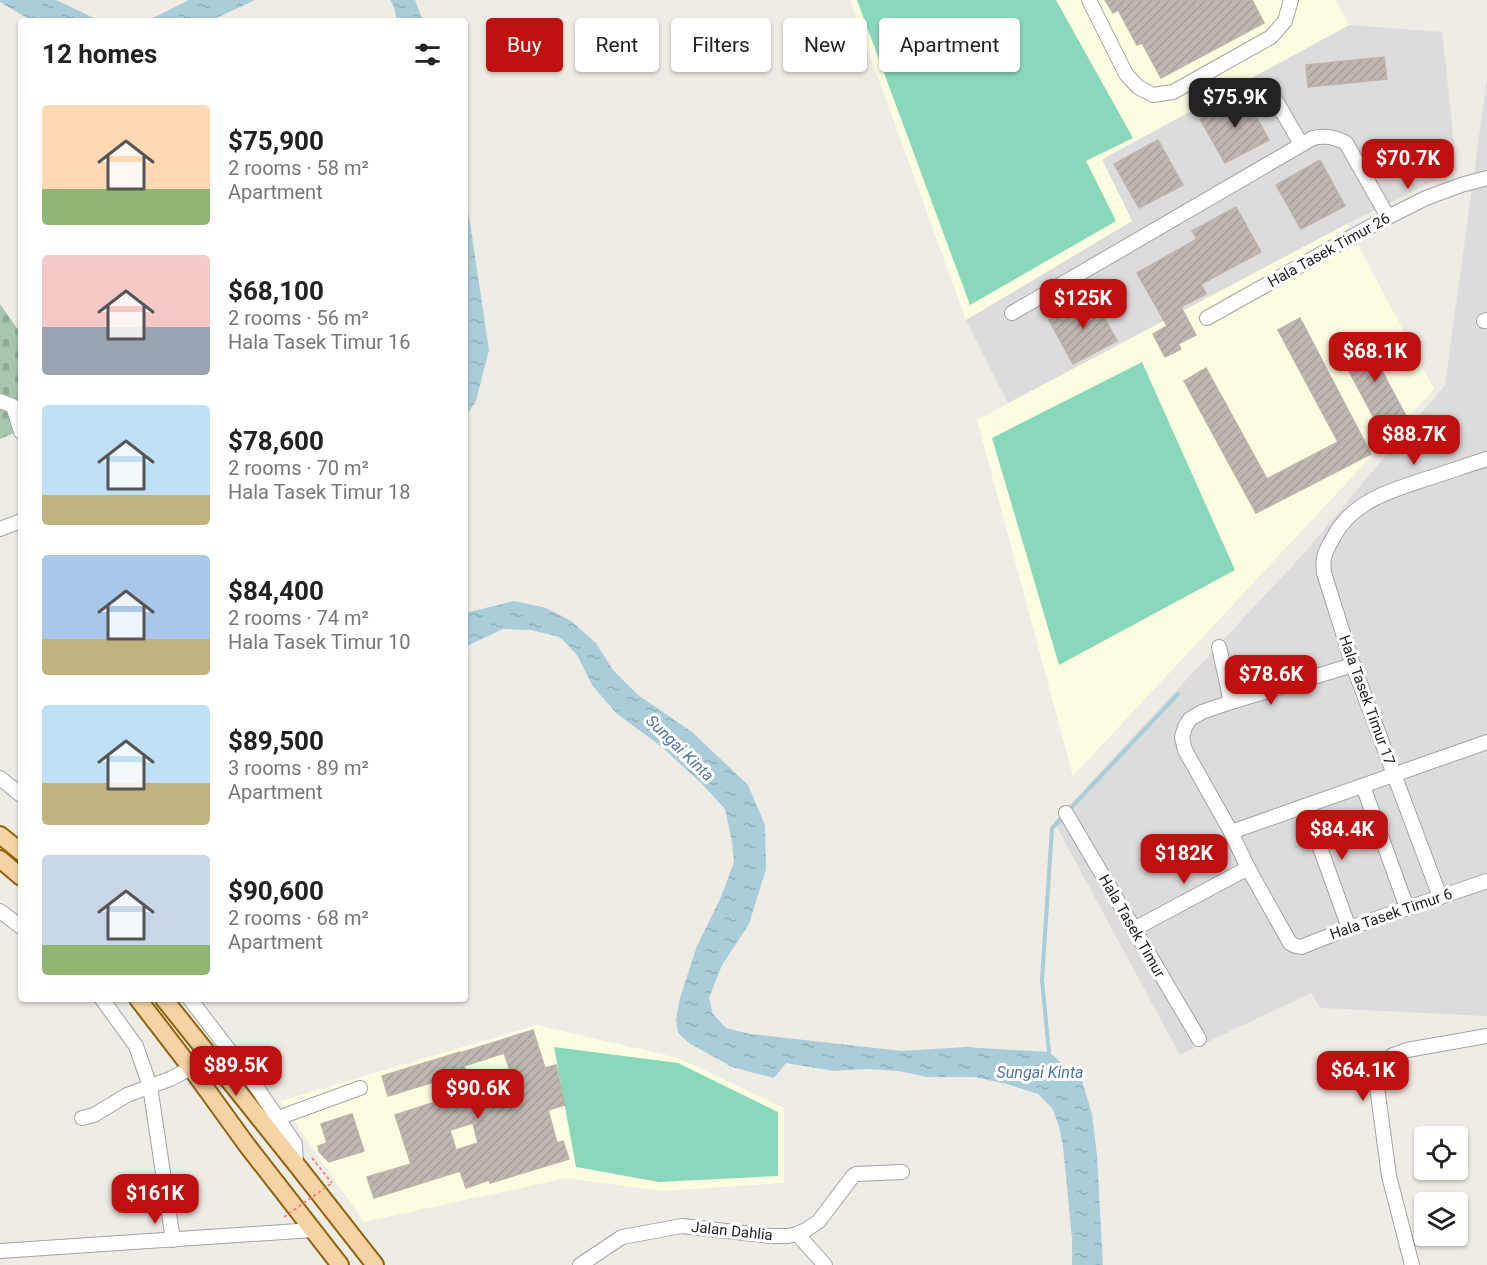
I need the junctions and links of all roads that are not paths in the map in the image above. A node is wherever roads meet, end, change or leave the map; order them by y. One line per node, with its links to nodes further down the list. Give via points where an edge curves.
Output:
1 (1089, 0): 2 (street, via 1126,74 1153,95 1173,92 1271,37 1285,21)
2 (1292, 0)
3 (1268, 87): 4 (street)
4 (1300, 144): 6 (street, via 1320,136 1346,143); 7 (street)
5 (1487, 178): 6 (street, Hala Tasek Timur 26, via 1426,198)
6 (1388, 217): 8 (street, Hala Tasek Timur 26)
7 (1012, 313)
8 (1207, 318)
9 (0, 400): 10 (street, via 13,406)
10 (18, 422)
11 (1487, 459): 15 (street, Hala Tasek Timur 17, via 1391,490 1358,508 1336,532 1324,555 1324,573)
12 (18, 522): 13 (street)
13 (0, 529)
14 (1219, 647): 16 (street)
15 (1353, 665): 16 (street); 18 (street, Hala Tasek Timur 17)
16 (1231, 702): 24 (street, via 1190,719 1182,737 1185,750)
17 (1487, 742): 18 (street)
18 (1393, 775): 20 (street); 31 (street, Hala Tasek Timur 17)
19 (0, 778): 21 (street)
20 (1363, 786): 22 (street); 32 (street)
21 (18, 793)
22 (1305, 806): 24 (street); 35 (street)
23 (1066, 813): 36 (street, Hala Tasek Timur)
24 (1231, 832): 28 (street)
25 (0, 835): 26 (main road)
26 (18, 850)
27 (0, 859): 29 (main road)
28 (1248, 868): 35 (street, Hala Tasek Timur 6, via 1290,943 1301,947); 36 (street)
29 (18, 874)
30 (1487, 881): 31 (street, Hala Tasek Timur 6)
31 (1440, 897): 32 (street, Hala Tasek Timur 6)
32 (1407, 908): 35 (street, Hala Tasek Timur 6)
33 (0, 911): 34 (street)
34 (18, 925)
35 (1349, 928)
36 (1134, 929): 42 (street, Hala Tasek Timur)
37 (104, 1002): 45 (street, via 136,1046)
38 (140, 1002): 43 (main road)
39 (166, 1002): 44 (main road)
40 (192, 1002): 46 (street)
41 (1487, 1036): 60 (street, via 1393,1054 1378,1075 1389,1176)
42 (1199, 1040)
43 (191, 1068): 45 (street); 52 (main road)
44 (226, 1076): 46 (street); 50 (main road)
45 (150, 1086): 48 (street); 54 (street)
46 (256, 1087): 49 (street)
47 (360, 1088): 49 (street)
48 (82, 1118)
49 (278, 1119): 50 (street)
50 (304, 1161): 57 (main road)
51 (902, 1172): 53 (street, via 856,1174 819,1221)
52 (313, 1230): 54 (street); 56 (main road)
53 (797, 1234): 58 (street, Jalan Dahlia, via 770,1236 682,1226 622,1237); 59 (street)
54 (173, 1240): 55 (street)
55 (0, 1251)
56 (340, 1265)
57 (375, 1265)
58 (580, 1265)
59 (825, 1265)
60 (1412, 1265)

